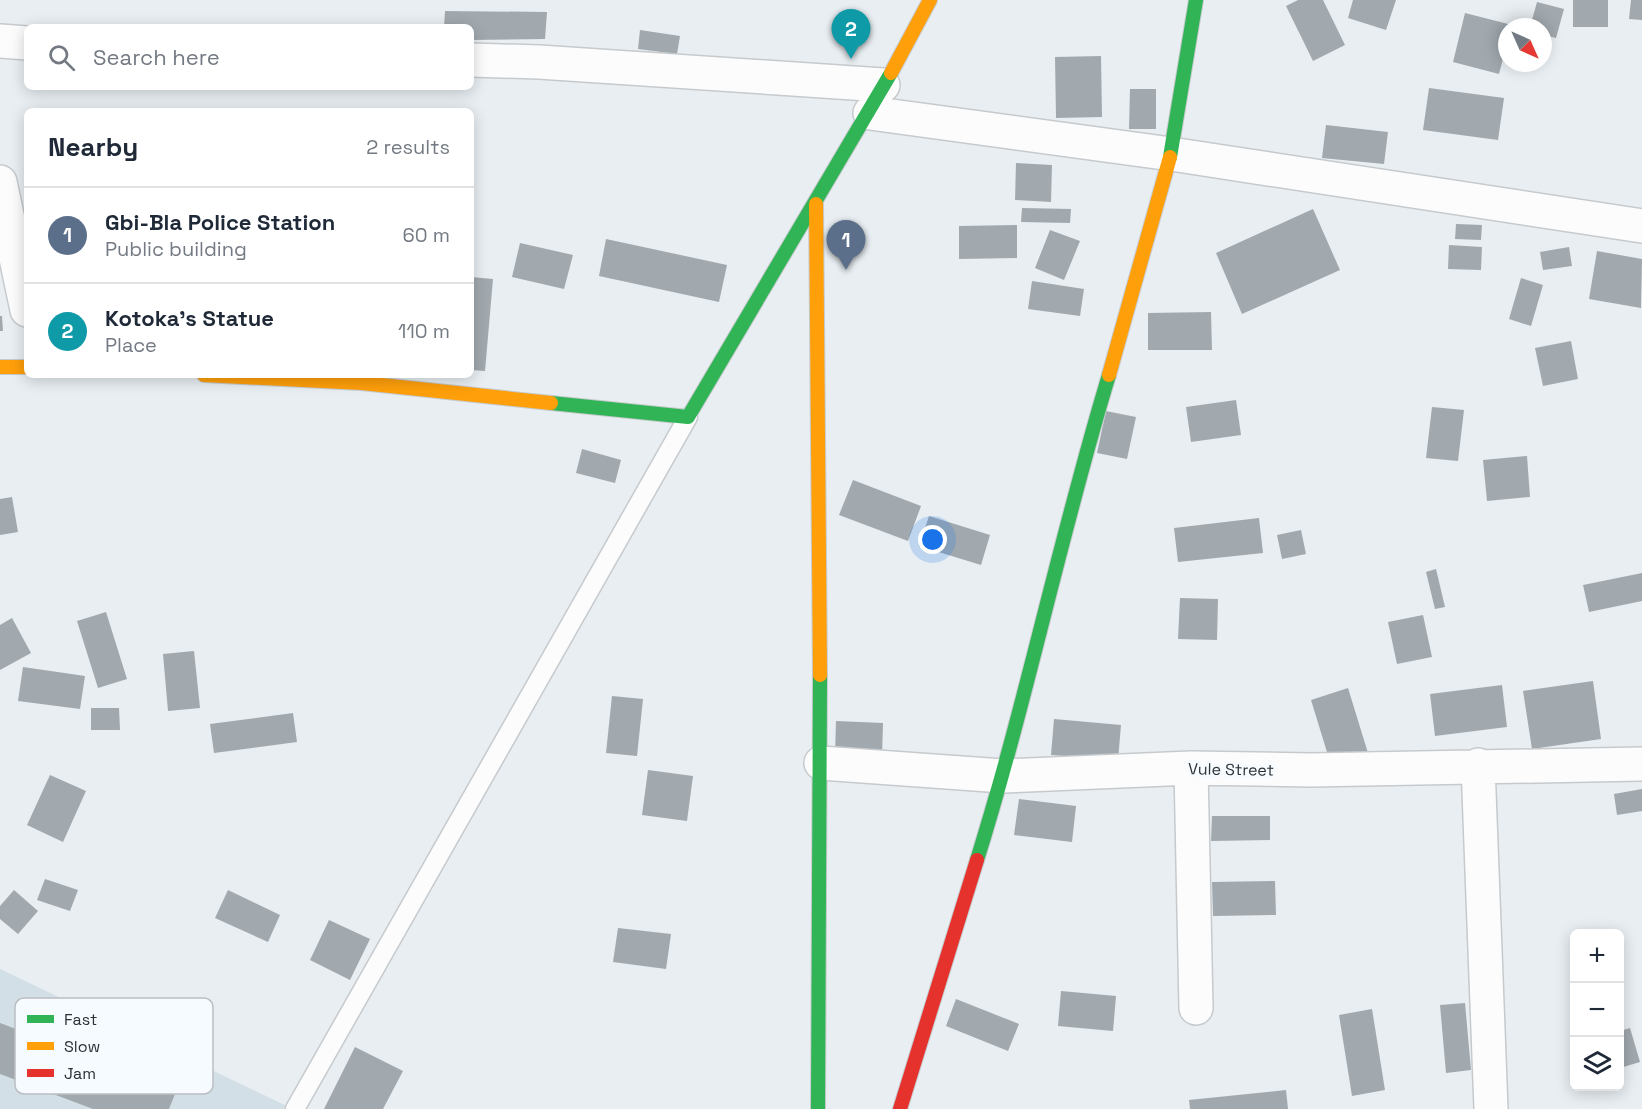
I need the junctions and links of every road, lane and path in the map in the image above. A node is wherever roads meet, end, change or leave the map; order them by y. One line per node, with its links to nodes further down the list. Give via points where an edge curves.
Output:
1 (930, 0): 6 (main road)
2 (1196, 0): 7 (main road)
3 (0, 41): 4 (street)
4 (24, 43)
5 (474, 60): 6 (street, via 539,62)
6 (877, 99): 7 (street); 9 (main road)
7 (1171, 153): 10 (street); 20 (main road, via 1110,380 1077,484)
8 (0, 182): 11 (street)
9 (816, 204): 15 (main road); 16 (main road)
10 (1642, 226)
11 (24, 296)
12 (0, 367): 13 (main road)
13 (24, 367)
14 (263, 378): 15 (main road, via 362,383)
15 (688, 417): 22 (lane)
16 (821, 763): 20 (street, Vule Street); 23 (main road)
17 (1642, 764): 18 (street, Vule Street)
18 (1478, 765): 19 (street, Vule Street, via 1311,770); 25 (street)
19 (1191, 768): 20 (street, Vule Street); 21 (street)
20 (1003, 776): 24 (main road)
21 (1196, 1008)
22 (295, 1109)
23 (818, 1109)
24 (900, 1109)
25 (1491, 1109)

